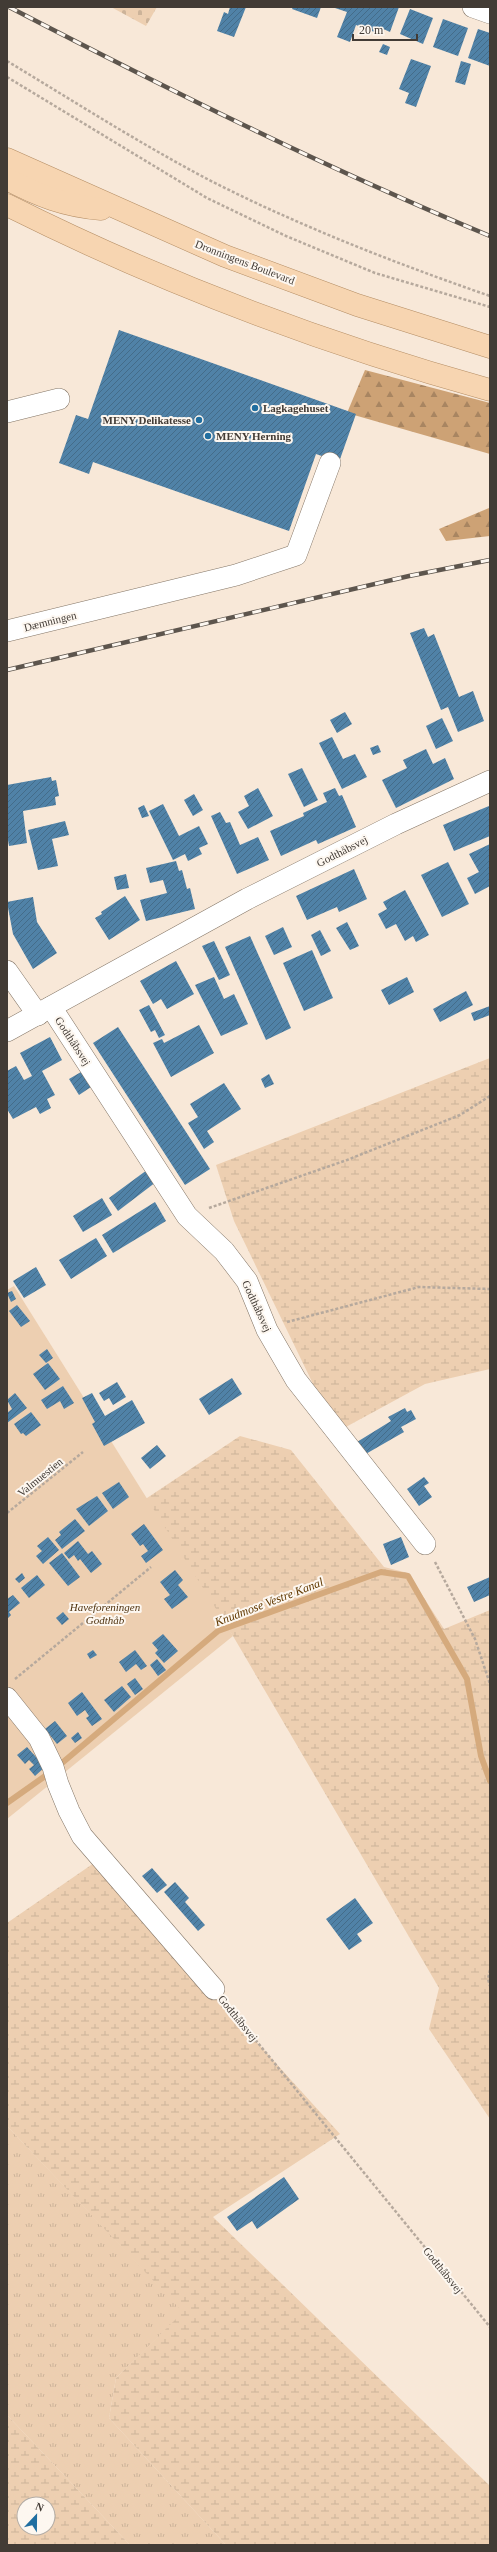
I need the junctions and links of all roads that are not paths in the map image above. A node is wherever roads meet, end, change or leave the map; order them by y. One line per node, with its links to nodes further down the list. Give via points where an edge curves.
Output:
1 (473, 7): 2 (street)
2 (490, 13)
3 (7, 159): 6 (main road, Dronningens Boulevard)
4 (7, 179): 6 (main road, via 34,194 74,207)
5 (7, 205): 8 (main road, via 104,252 211,296 344,346)
6 (120, 211): 7 (main road, Dronningens Boulevard, via 225,256 357,305)
7 (490, 347)
8 (490, 390)
9 (59, 399): 10 (street)
10 (7, 412)
11 (330, 463): 12 (street, Dæmningen, via 296,555 236,575)
12 (7, 631)
13 (490, 781): 15 (street, Godthåbsvej, via 396,824 247,899)
14 (7, 970): 15 (street)
15 (44, 1011): 16 (street, Godthåbsvej); 17 (street, Godthåbsvej, via 188,1216 224,1250 247,1281 267,1330 296,1380)
16 (7, 1031)
17 (425, 1544)
18 (10, 1689): 19 (street, Godthåbsvej, via 54,1767 58,1784 82,1836)
19 (214, 1989)

